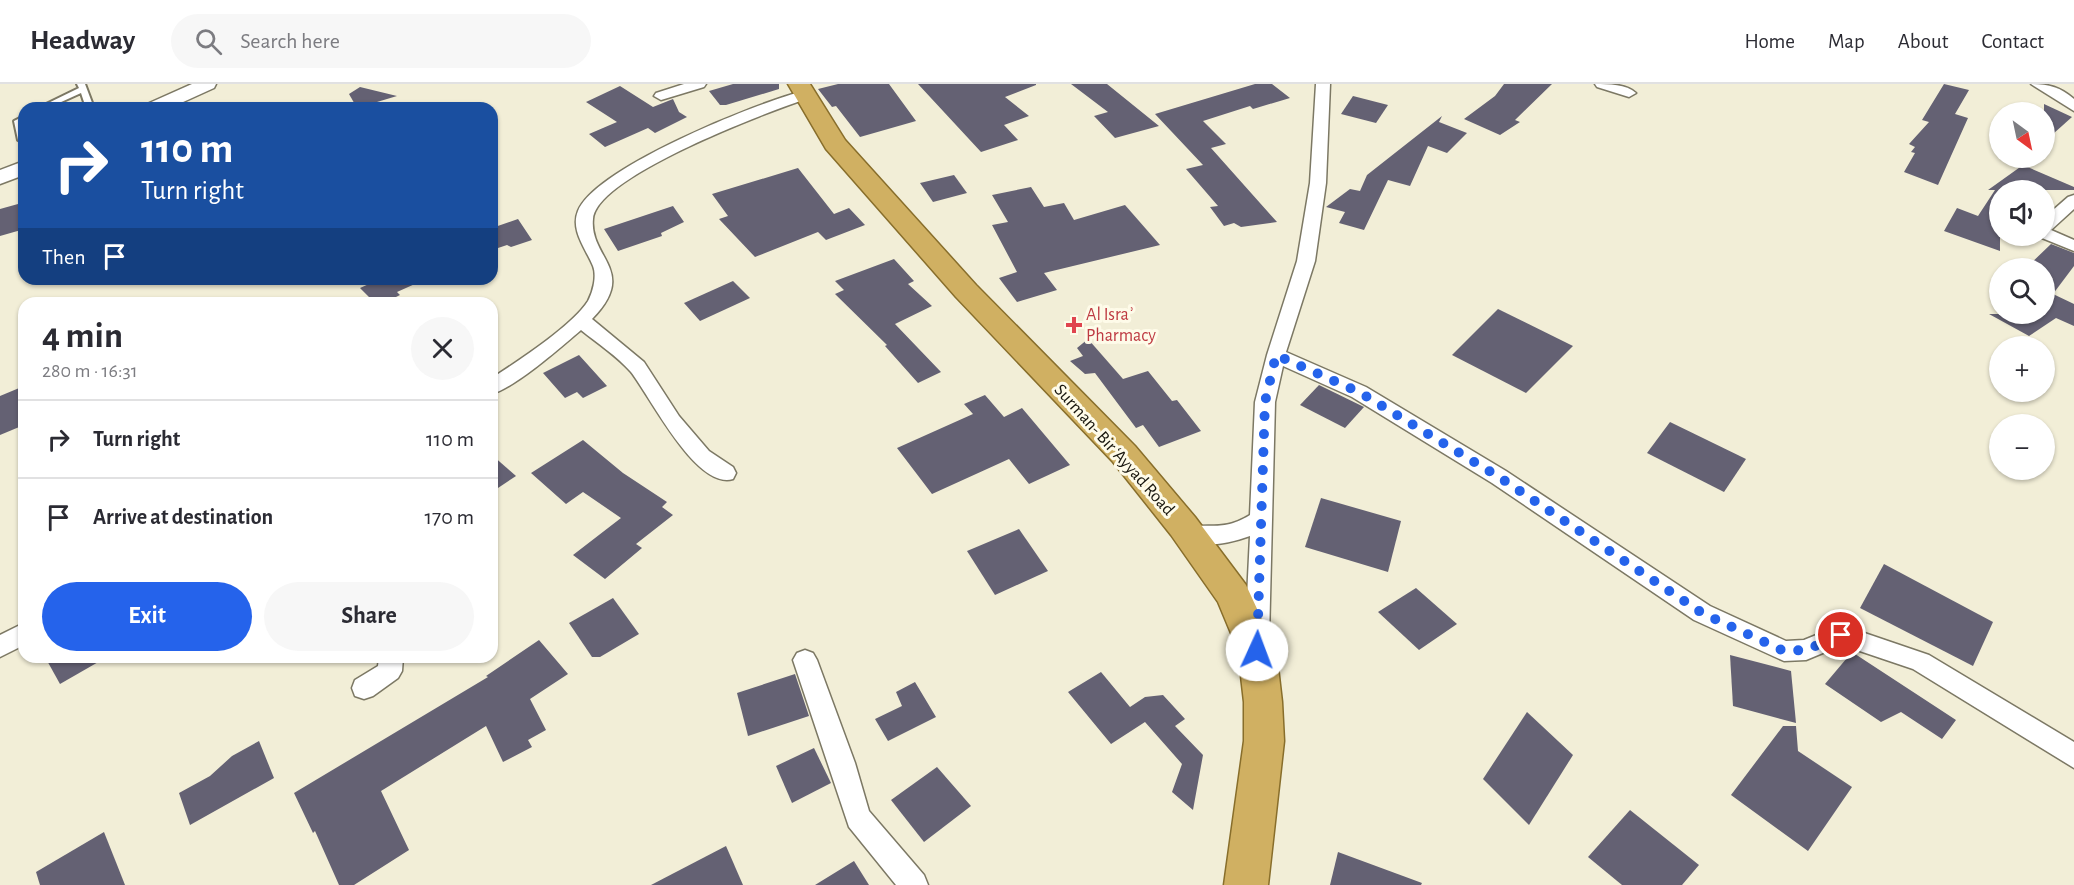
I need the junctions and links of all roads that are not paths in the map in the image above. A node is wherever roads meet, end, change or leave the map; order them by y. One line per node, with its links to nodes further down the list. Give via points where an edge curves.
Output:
1 (207, 84): 12 (street)
2 (699, 84): 9 (street)
3 (1323, 84): 21 (street, via 1318,183 1306,261)
4 (1602, 84): 8 (street)
5 (2038, 84): 13 (street, via 2061,95)
6 (82, 87): 10 (lane); 11 (lane)
7 (802, 89): 20 (street, via 704,132 640,166 603,192 586,210 584,226 604,273 597,302); 25 (highway, Surman- Bir ‘Ayyad Road, via 835,144 966,291 1124,454)
8 (1629, 93)
9 (661, 96)
10 (53, 102)
11 (88, 102)
12 (167, 102)
13 (2074, 107)
14 (18, 170): 15 (street)
15 (0, 178)
16 (2074, 200): 17 (street)
17 (2055, 217)
18 (2055, 238): 19 (street)
19 (2074, 246)
20 (580, 320): 22 (street); 23 (street, via 637,367 672,421 702,456)
21 (1276, 355): 24 (street, via 1265,402); 32 (street, via 1359,392 1490,471 1702,613 1784,651 1806,650 1841,635 1921,662)
22 (498, 382)
23 (726, 473)
24 (1261, 519): 25 (street, via 1236,533); 28 (street)
25 (1189, 535): 28 (highway, Surman- Bir ‘Ayyad Road, via 1233,595)
26 (18, 636): 27 (street)
27 (0, 647)
28 (1257, 650): 34 (highway, Surman- Bir ‘Ayyad Road, via 1264,741)
29 (806, 660): 33 (street, via 858,818)
30 (391, 663): 31 (street, via 390,670)
31 (364, 688)
32 (2074, 756)
33 (914, 885)
34 (1246, 885)

